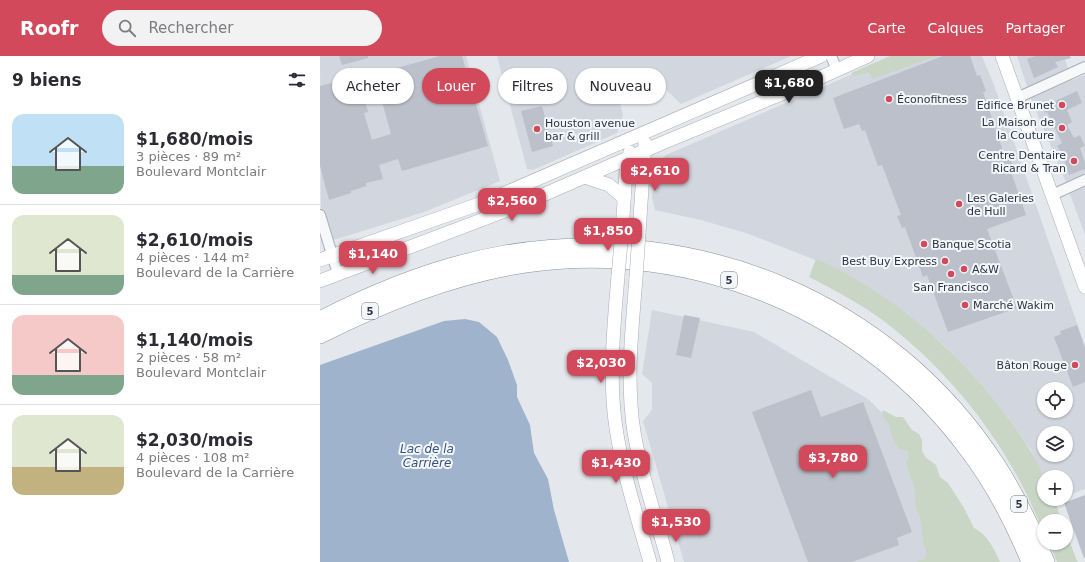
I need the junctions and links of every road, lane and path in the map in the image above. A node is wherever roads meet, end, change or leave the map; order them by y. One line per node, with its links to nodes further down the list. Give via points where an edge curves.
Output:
1 (821, 56): 8 (main road)
2 (831, 56): 6 (street)
3 (868, 56): 6 (main road)
4 (1002, 56): 7 (main road)
5 (1085, 67): 7 (street)
6 (837, 70): 10 (main road)
7 (1017, 98): 14 (main road)
8 (645, 132): 9 (main road); 10 (main road)
9 (632, 138): 11 (main road); 17 (main road, via 470,208)
10 (645, 151): 11 (main road); 24 (main road, bridge, via 630,380 633,422 641,463)
11 (628, 158): 12 (main road); 15 (main road)
12 (585, 177): 15 (main road, via 609,185); 18 (main road, via 491,217)
13 (1085, 180): 14 (street)
14 (1052, 195): 20 (main road)
15 (624, 198): 23 (main road, bridge, via 613,353 615,419 620,452)
16 (320, 215): 17 (street)
17 (326, 258): 18 (street)
18 (338, 274): 19 (main road)
19 (320, 281)
20 (1085, 287)
21 (321, 319): 26 (highway, 5, via 385,290 436,271 482,258 535,249 586,246 637,248 694,257 740,269 786,286 840,314 889,348 925,379 958,413 995,462 1018,502)
22 (320, 335): 25 (highway, 5, via 389,303 442,284 525,264 572,260 625,261 682,268 728,280 790,303 827,323 874,355 916,390 948,424 977,462 1005,509)
23 (650, 562)
24 (668, 562)
25 (1030, 562)
26 (1046, 562)

